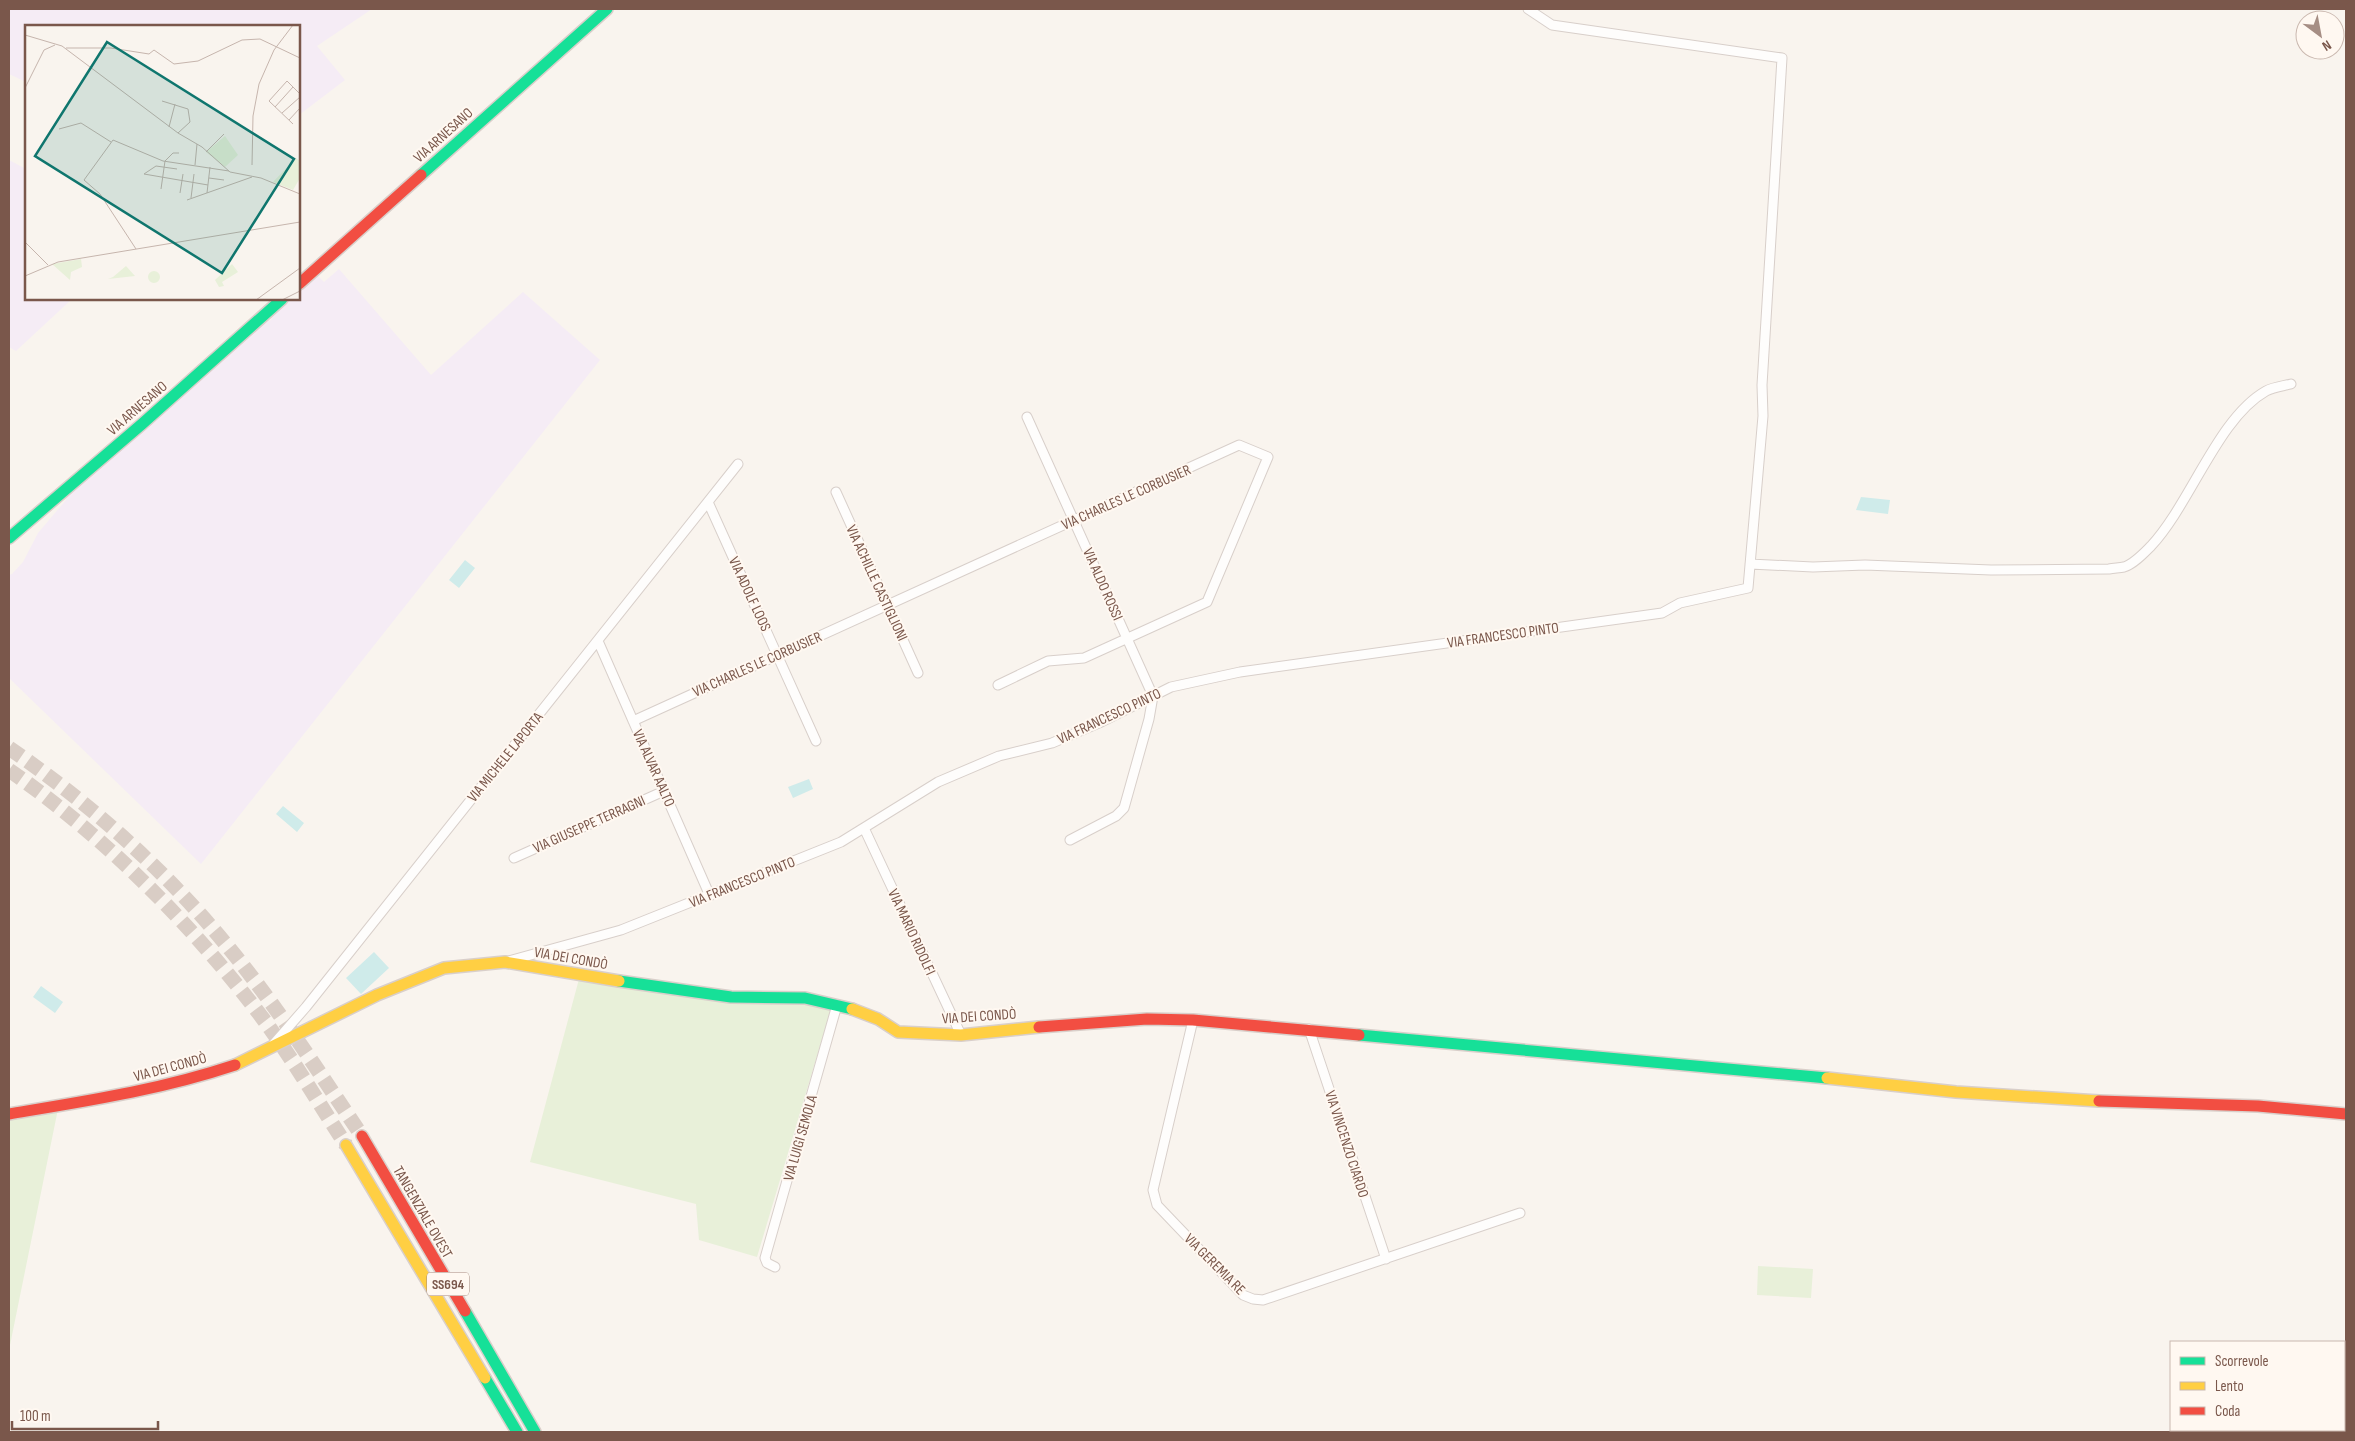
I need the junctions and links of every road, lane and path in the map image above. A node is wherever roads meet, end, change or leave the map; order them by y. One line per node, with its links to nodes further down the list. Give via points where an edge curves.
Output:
1 (607, 9): 3 (main road, VIA ARNESANO)
2 (1528, 9): 12 (street, via 1552,25 1782,58 1762,385 1763,416)
3 (300, 283)
4 (281, 300): 11 (main road, VIA ARNESANO)
5 (2292, 384): 12 (street, via 2267,390 2250,402 2232,422 2166,528 2126,566 1991,570)
6 (1027, 417): 10 (street, VIA ALDO ROSSI)
7 (738, 464): 9 (street, VIA MICHELE LAPORTA)
8 (836, 492): 13 (street, VIA ACHILLE CASTIGLIONI)
9 (708, 502): 15 (street, VIA MICHELE LAPORTA); 16 (street, VIA ADOLF LOOS)
10 (1074, 520): 13 (street, VIA CHARLES LE CORBUSIER); 14 (street, VIA ALDO ROSSI); 14 (street, VIA CHARLES LE CORBUSIER, via 1240,445 1268,457 1207,602)
11 (9, 538)
12 (1750, 564): 19 (street, VIA FRANCESCO PINTO, via 1748,588 1680,603 1662,613 1240,672 1171,687)
13 (888, 605): 16 (street, VIA CHARLES LE CORBUSIER); 17 (street, VIA ACHILLE CASTIGLIONI)
14 (1128, 638): 18 (street, VIA CHARLES LE CORBUSIER, via 1084,658 1048,661); 19 (street, VIA ALDO ROSSI)
15 (598, 641): 20 (street, VIA ALVAR AALTO); 32 (street, VIA MICHELE LAPORTA)
16 (778, 655): 20 (street, VIA CHARLES LE CORBUSIER); 21 (street, VIA ADOLF LOOS)
17 (918, 673)
18 (998, 685)
19 (1153, 696): 23 (street, VIA FRANCESCO PINTO, via 1052,743 999,756 938,782); 24 (street, via 1124,808 1116,816)
20 (633, 721): 22 (street, VIA ALVAR AALTO)
21 (816, 741)
22 (664, 791): 25 (street, VIA GIUSEPPE TERRAGNI); 26 (street, VIA ALVAR AALTO)
23 (864, 828): 26 (street, VIA FRANCESCO PINTO, via 841,842); 31 (street, VIA MARIO RIDOLFI)
24 (1070, 840)
25 (514, 858)
26 (710, 896): 27 (street, VIA FRANCESCO PINTO, via 621,930)
27 (505, 962): 28 (main road, VIA DEI CONDÒ, via 676,990 731,997 804,998); 32 (main road, VIA DEI CONDÒ, via 444,968 377,995)
28 (837, 1005): 31 (main road, VIA DEI CONDÒ, via 878,1019 898,1032); 39 (street, VIA LUIGI SEMOLA, via 766,1258 767,1263)
29 (1194, 1020): 30 (main road, VIA DEI CONDÒ); 31 (main road, VIA DEI CONDÒ, via 1147,1019); 38 (street, VIA GEREMIA RE, via 1153,1190 1157,1205 1243,1295 1252,1299 1263,1300)
30 (1309, 1029): 34 (main road, VIA DEI CONDÒ, via 1737,1068 1956,1092 2088,1101 2258,1106); 38 (street, VIA VINCENZO CIARDO)
31 (961, 1035)
32 (269, 1049): 33 (main road, VIA DEI CONDÒ, via 243,1062 186,1081)
33 (9, 1114)
34 (2346, 1114)
35 (362, 1136): 41 (main road, TANGENZIALE OVEST / SS694)
36 (346, 1145): 40 (main road, TANGENZIALE OVEST / SS694)
37 (1520, 1213): 38 (street, VIA GEREMIA RE)
38 (1386, 1259)
39 (775, 1267)
40 (517, 1432)
41 (535, 1432)

